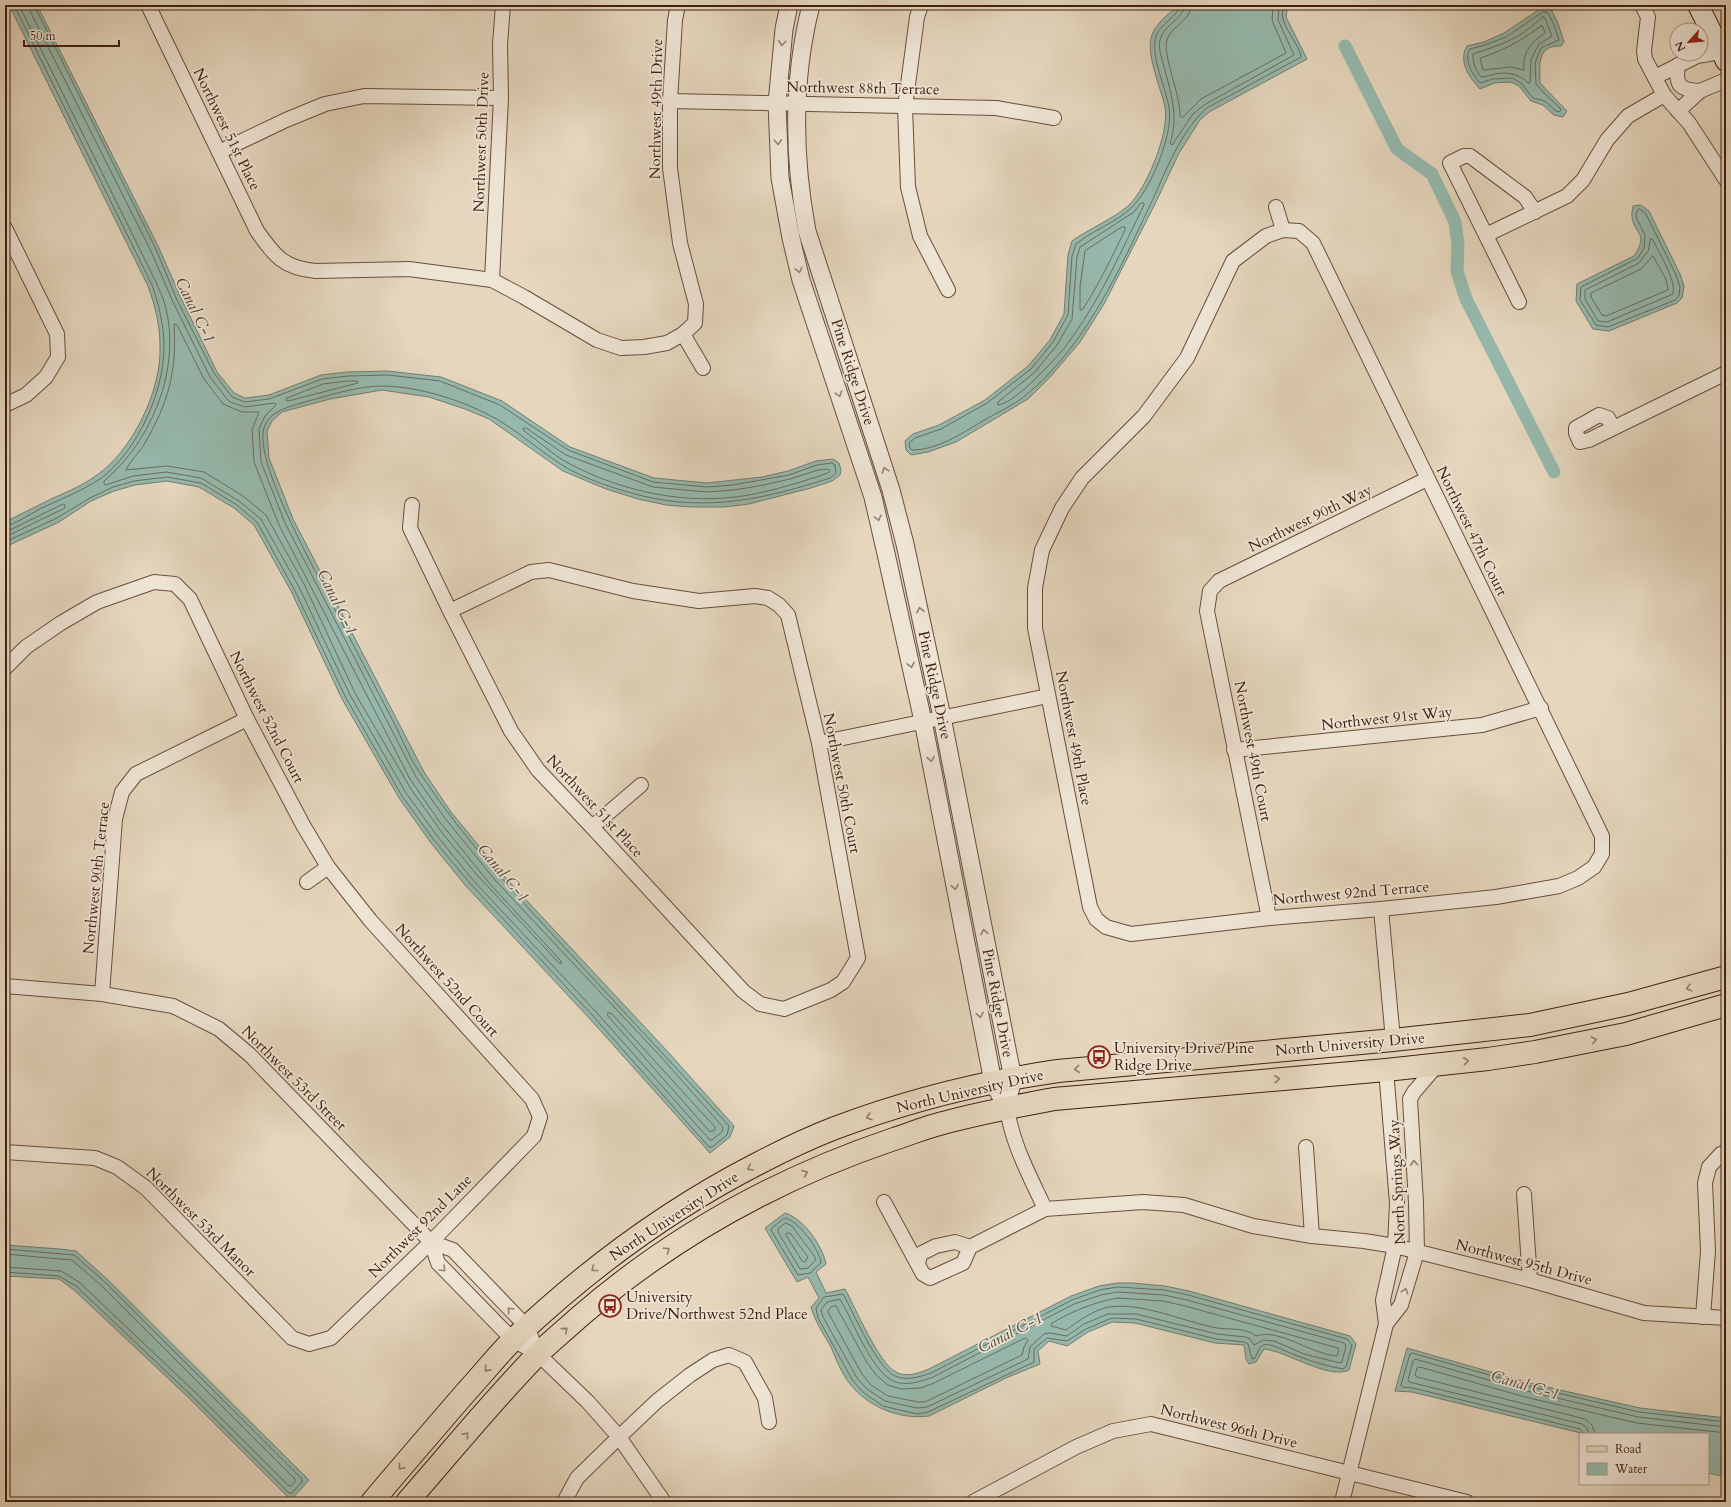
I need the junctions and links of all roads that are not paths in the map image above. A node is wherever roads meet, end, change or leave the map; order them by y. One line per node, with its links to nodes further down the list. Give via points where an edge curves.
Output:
1 (148, 5): 22 (street, Northwest 51st Place)
2 (503, 5): 15 (street, Northwest 50th Drive, via 500,44)
3 (678, 5): 16 (street, Northwest 49th Drive)
4 (789, 5): 18 (street, Pine Ridge Drive, one-way to 18)
5 (811, 5): 17 (street, Pine Ridge Drive, via 803,35)
6 (921, 5): 19 (street, via 917,17)
7 (1642, 5): 11 (street, via 1648,17 1645,59)
8 (1698, 5): 9 (main road)
9 (1724, 55): 10 (street, via 1697,56)
10 (1678, 65): 11 (street); 13 (street, via 1679,84 1684,89)
11 (1654, 77): 14 (street)
12 (1726, 80): 13 (street)
13 (1700, 91): 20 (street)
14 (1664, 95): 20 (street); 25 (street, via 1628,116 1607,140 1583,180 1567,196)
15 (501, 98): 22 (street, via 364,96 331,103 286,120); 29 (street, Northwest 50th Drive)
16 (670, 101): 18 (street, Northwest 88th Terrace); 32 (street, Northwest 49th Drive, via 670,168 679,236 696,304 695,323)
17 (796, 102): 18 (street, Northwest 88th Terrace); 19 (street, Northwest 88th Terrace); 44 (street, Pine Ridge Drive, one-way to 17, via 891,490 807,231 798,174)
18 (776, 103): 46 (street, Pine Ridge Drive, one-way to 46, via 780,178 791,238 801,280 873,497)
19 (905, 107): 21 (street, Northwest 88th Terrace, via 996,108); 30 (street, via 908,187 920,236)
20 (1678, 111): 23 (street, via 1689,123)
21 (1054, 118)
22 (219, 152): 29 (street, Northwest 51st Place, via 257,231 285,263 308,270 409,269)
23 (1726, 180)
24 (1276, 207): 27 (street)
25 (1535, 212): 28 (street); 28 (street, via 1525,197 1470,156 1464,156 1450,163)
26 (5, 228): 35 (street, via 57,334 58,357 46,377 26,395)
27 (1283, 230): 37 (street, Northwest 47th Court, via 1299,231 1313,243); 42 (street, Northwest 49th Place, via 1266,236 1233,261 1187,358 1144,416 1082,478 1062,508 1042,550 1034,588 1035,628)
28 (1486, 235): 31 (street)
29 (492, 280): 32 (street, via 597,340 621,348 667,342)
30 (948, 290)
31 (1519, 302)
32 (683, 334): 33 (street)
33 (703, 368)
34 (1726, 373): 36 (street)
35 (5, 406)
36 (1613, 428)
37 (1427, 479): 39 (street, Northwest 90th Way, via 1219,581); 43 (street, Northwest 47th Court)
38 (412, 505): 40 (street, Northwest 51st Place, via 410,528)
39 (1210, 591): 48 (street, Northwest 49th Court, via 1207,611)
40 (450, 611): 47 (street, Northwest 50th Court, via 531,572 549,570 633,591 699,601 755,596 768,598 779,605 788,616); 50 (street, Northwest 51st Place, via 511,731 538,770)
41 (5, 668): 45 (street, Northwest 52nd Court, via 26,647 97,602 154,582 175,584 190,599)
42 (1048, 696): 44 (street); 56 (street, Northwest 49th Place, via 1090,907 1096,919)
43 (1541, 708): 48 (street, Northwest 91st Way, via 1482,725); 52 (street, Northwest 47th Court, via 1602,836 1602,854)
44 (942, 717): 46 (street); 67 (street, Pine Ridge Drive, one-way to 44)
45 (247, 718): 51 (street, Northwest 52nd Court); 60 (street, Northwest 90th Terrace, via 136,774 122,792 115,819)
46 (923, 721): 47 (street); 67 (street, Pine Ridge Drive, one-way to 67)
47 (819, 743): 57 (street, Northwest 50th Court, via 858,958)
48 (1234, 750): 55 (street, Northwest 49th Court)
49 (641, 785): 50 (street)
50 (592, 827): 57 (street, Northwest 51st Place, via 743,991 760,1004 784,1008 831,990 843,982)
51 (328, 867): 53 (street); 69 (street, Northwest 52nd Court, via 370,920 532,1099)
52 (1594, 867): 54 (street, Northwest 92nd Terrace, via 1578,878 1559,886 1496,897)
53 (307, 882)
54 (1381, 909): 55 (street, Northwest 92nd Terrace); 63 (street)
55 (1269, 918): 56 (street, Northwest 92nd Terrace, via 1131,934)
56 (1106, 926)
57 (851, 970)
58 (1726, 977): 62 (main road, North University Drive, one-way to 62, via 1628,1004 1530,1025)
59 (5, 986): 60 (street, Northwest 53rd Street)
60 (102, 994): 77 (street, Northwest 53rd Street, via 173,1006 219,1029 250,1055)
61 (1726, 1005): 64 (main road, North University Drive, one-way to 61, via 1535,1052 1626,1034)
62 (1451, 1034): 63 (main road, North University Drive); 65 (main road, via 1435,1045 1406,1054)
63 (1393, 1040): 66 (main road, via 1387,1049 1372,1060 1328,1066); 67 (main road, North University Drive, one-way to 67, via 1058,1071)
64 (1438, 1064): 65 (main road, North University Drive); 80 (street, North Springs Way, one-way to 64, via 1410,1099)
65 (1386, 1070): 66 (main road, North University Drive); 78 (street, North Springs Way, via 1397,1204)
66 (1313, 1075): 68 (main road, North University Drive, one-way to 66, via 1054,1099)
67 (1003, 1080): 68 (street, Pine Ridge Drive); 88 (main road, North University Drive, one-way to 88, via 924,1099 834,1128 729,1178 611,1255)
68 (1007, 1108): 75 (street, via 1015,1142); 90 (main road, North University Drive, one-way to 68, via 634,1273 730,1211 791,1179 854,1152 941,1124)
69 (540, 1117): 77 (street, Northwest 92nd Lane, via 534,1136)
70 (1306, 1147): 76 (street)
71 (5, 1152): 89 (street, Northwest 53rd Manor, via 95,1158 117,1167 146,1188 292,1338)
72 (1726, 1152): 85 (street, via 1709,1167 1705,1184 1708,1251)
73 (1524, 1194): 83 (street)
74 (884, 1202): 81 (street)
75 (1045, 1209): 76 (street, Northwest 95th Drive, via 1143,1202 1184,1205 1253,1226); 79 (street, Northwest 95th Drive)
76 (1312, 1236): 78 (street, Northwest 95th Drive)
77 (431, 1242): 82 (street, Northwest 53rd Street, via 453,1250); 84 (street, Northwest 53rd Street, one-way to 84, via 438,1263); 89 (street, Northwest 92nd Lane, via 331,1338)
78 (1395, 1246): 80 (street, Northwest 95th Drive); 87 (street, North Springs Way, via 1383,1300)
79 (970, 1247): 81 (street, via 955,1242 936,1246 920,1254); 81 (street, via 962,1264 930,1278 923,1274)
80 (1417, 1252): 83 (street, Northwest 95th Drive); 87 (street, North Springs Way, one-way to 80, via 1401,1305)
81 (918, 1264)
82 (478, 1276): 84 (street); 88 (street, Northwest 53rd Street, one-way to 82)
83 (1530, 1280): 85 (street, Northwest 95th Drive, via 1644,1312)
84 (465, 1290): 88 (street, Northwest 53rd Street)
85 (1703, 1317): 86 (street, Northwest 95th Drive)
86 (1726, 1318)
87 (1386, 1324): 93 (street, North Springs Way)
88 (520, 1334): 90 (street, Northwest 53rd Street); 94 (main road, North University Drive, one-way to 94)
89 (309, 1344)
90 (538, 1354): 92 (street, via 588,1402); 95 (main road, North University Drive, one-way to 90)
91 (769, 1422): 92 (street, via 766,1398 745,1362 729,1355 713,1360 690,1375 657,1401)
92 (619, 1437): 96 (street, via 576,1478); 97 (street)
93 (1349, 1472): 98 (street, Northwest 96th Drive, via 1151,1424 1113,1431); 99 (street, North Springs Way); 100 (street, Northwest 96th Drive)
94 (372, 1502)
95 (407, 1502)
96 (564, 1502)
97 (664, 1502)
98 (973, 1502)
99 (1342, 1502)
100 (1467, 1502)

